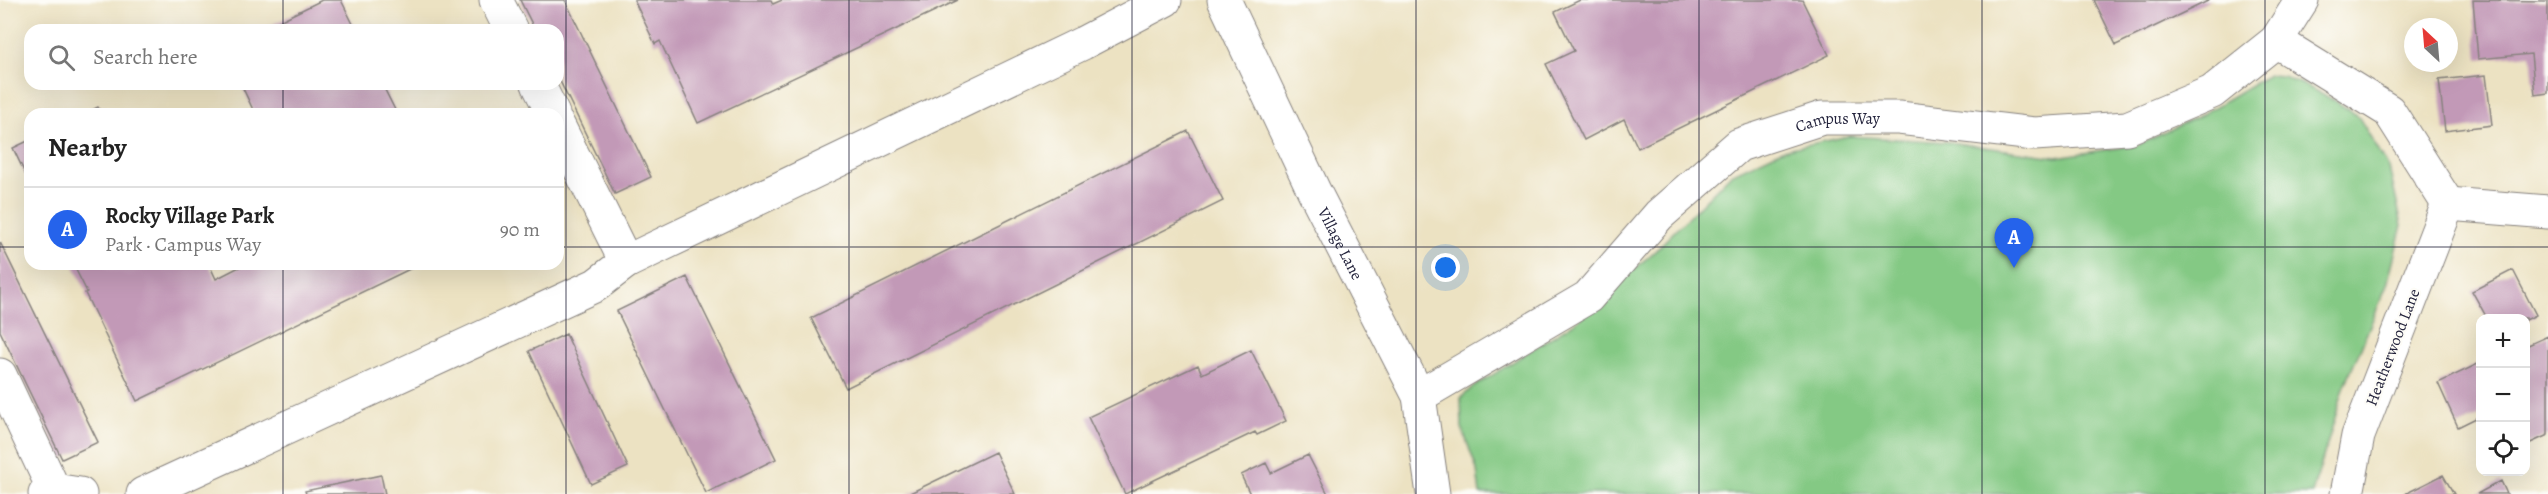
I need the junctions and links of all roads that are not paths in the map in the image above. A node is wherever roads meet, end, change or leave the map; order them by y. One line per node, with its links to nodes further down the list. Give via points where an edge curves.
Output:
1 (496, 0): 5 (street)
2 (1165, 0): 12 (street)
3 (1224, 0): 14 (street, Village Lane, via 1314,191)
4 (2302, 0): 6 (street, Campus Way)
5 (508, 24)
6 (2276, 41): 10 (street, via 2389,111); 14 (street, Campus Way, via 2212,92 2127,128 2034,134 1899,118 1822,118 1739,145 1659,215 1588,297)
7 (541, 90): 8 (street)
8 (550, 108)
9 (564, 137): 12 (street)
10 (2448, 204): 11 (street); 18 (street, Heatherwood Lane, via 2358,436)
11 (2548, 212)
12 (626, 262): 16 (street, via 596,285)
13 (0, 375): 15 (street)
14 (1419, 396): 17 (street, Village Lane)
15 (60, 492)
16 (143, 494)
17 (1433, 494)
18 (2347, 494)

